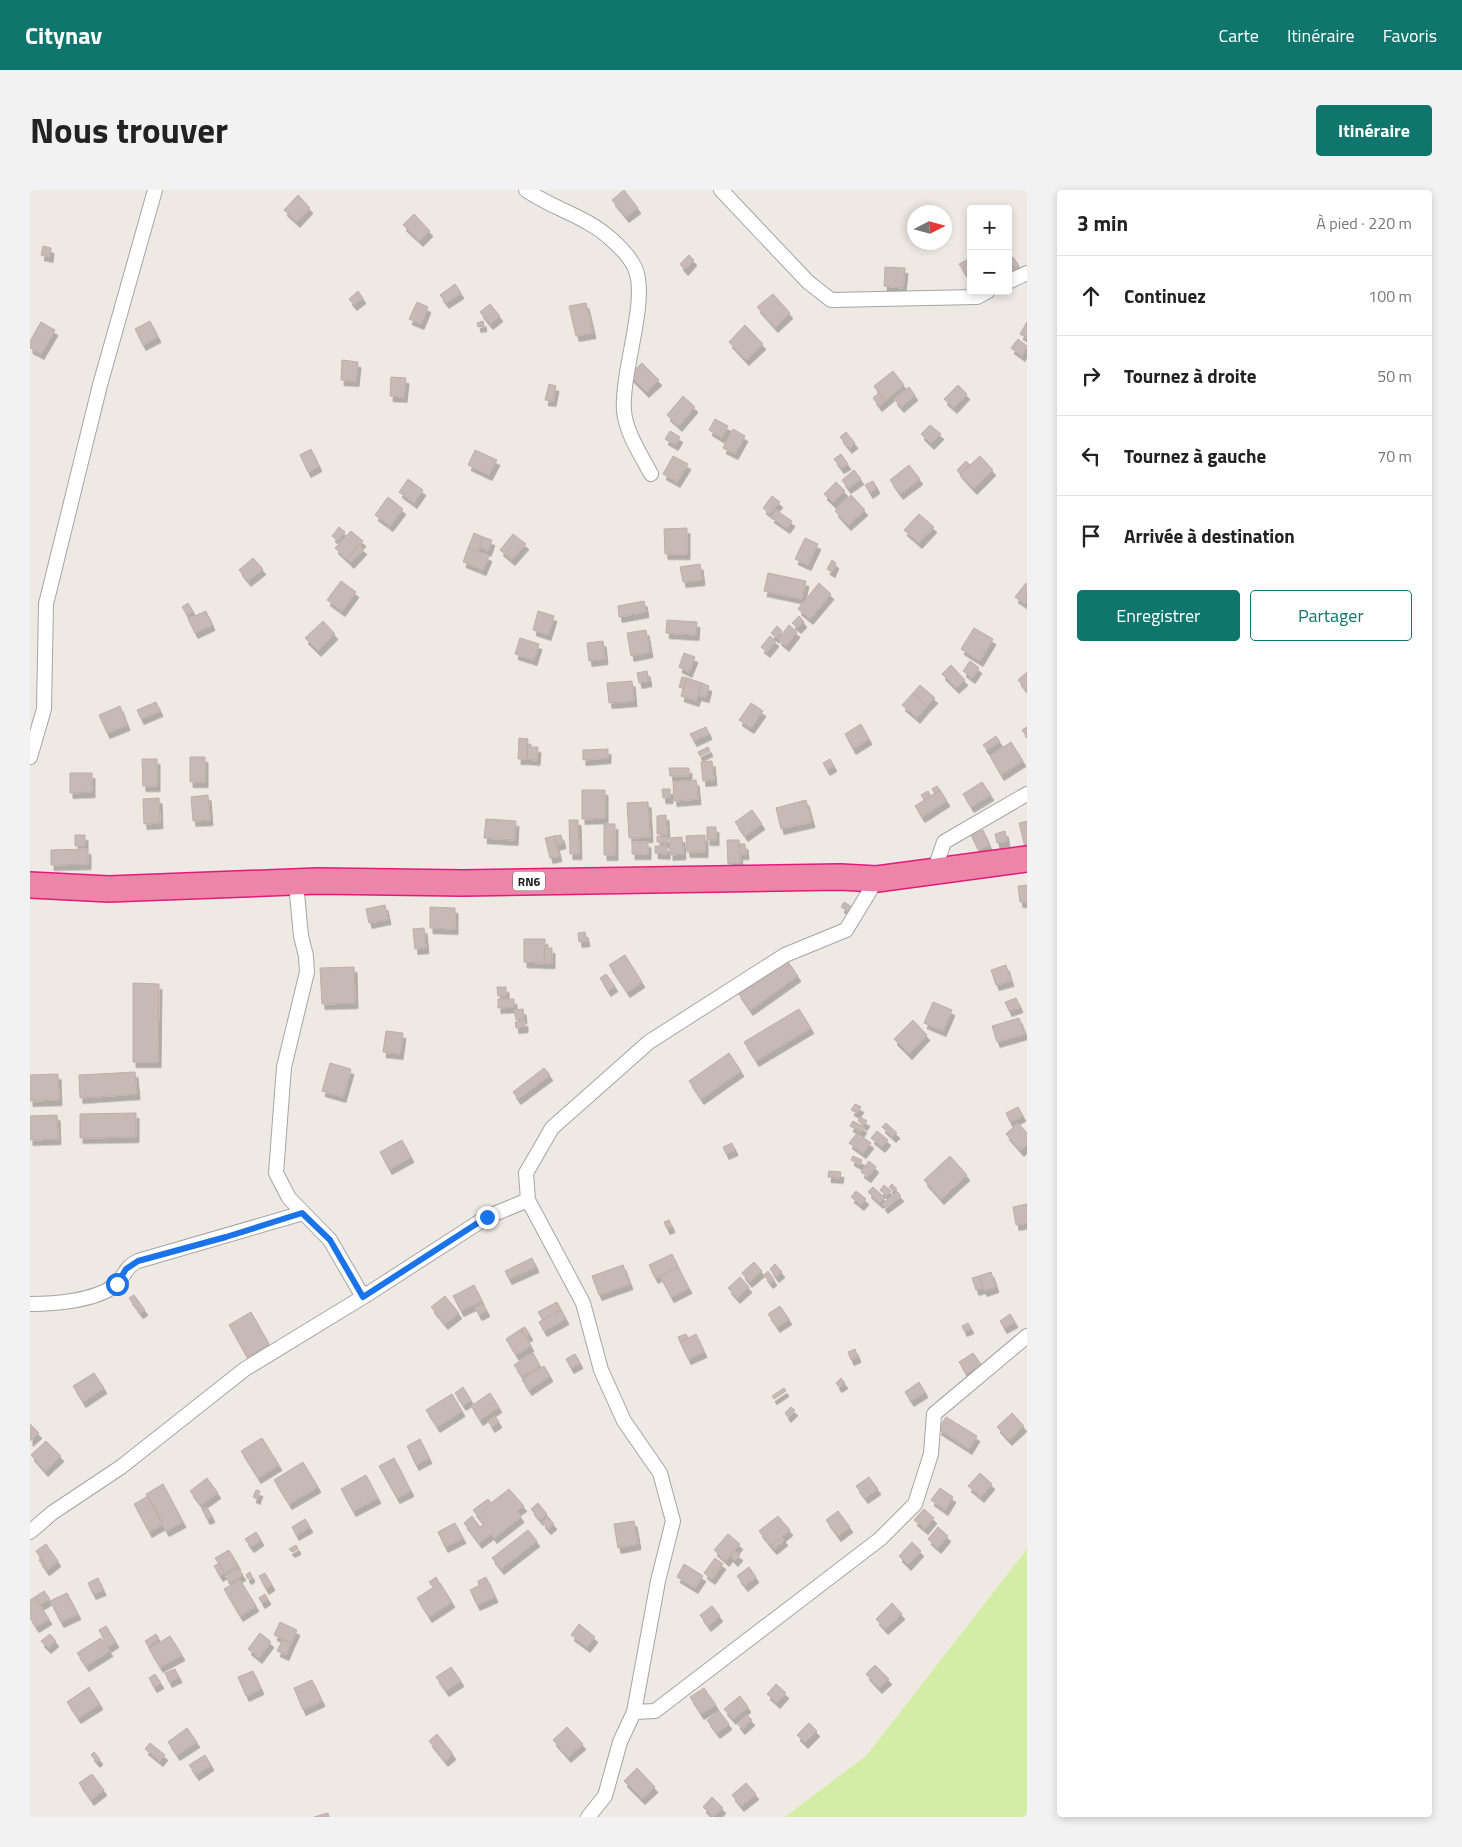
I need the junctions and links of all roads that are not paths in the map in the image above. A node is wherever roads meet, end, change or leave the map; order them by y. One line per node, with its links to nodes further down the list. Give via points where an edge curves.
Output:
1 (155, 190): 8 (street, via 100,385 46,604 44,709)
2 (526, 190): 7 (street, via 589,222 610,238 635,269 639,284 626,371 624,412 631,436)
3 (721, 190): 6 (street, via 808,282 831,300)
4 (1027, 273): 5 (street)
5 (1012, 280)
6 (980, 295)
7 (650, 474)
8 (30, 757)
9 (1027, 794): 11 (street, via 944,842)
10 (1027, 859): 11 (highway, RN6)
11 (934, 871): 12 (highway, RN6)
12 (877, 879): 13 (highway, RN6, via 840,876); 15 (street, via 846,930 785,955 649,1042 552,1128 526,1173)
13 (296, 883): 14 (highway, RN6, via 108,889); 16 (street, via 307,972 284,1067 276,1173 289,1198)
14 (30, 885)
15 (528, 1200): 17 (street, via 487,1217); 21 (street, via 583,1303 601,1370 624,1421 660,1473 673,1521 658,1581)
16 (302, 1213): 17 (street, via 330,1240); 18 (street, via 138,1261 126,1269 113,1287 90,1296 60,1303)
17 (363, 1297): 20 (street, via 245,1369 121,1467 52,1513)
18 (30, 1304)
19 (1027, 1336): 21 (street, via 934,1414 931,1454 914,1504 880,1539 655,1710)
20 (30, 1532)
21 (634, 1712): 22 (street, via 620,1742 606,1796)
22 (588, 1817)

